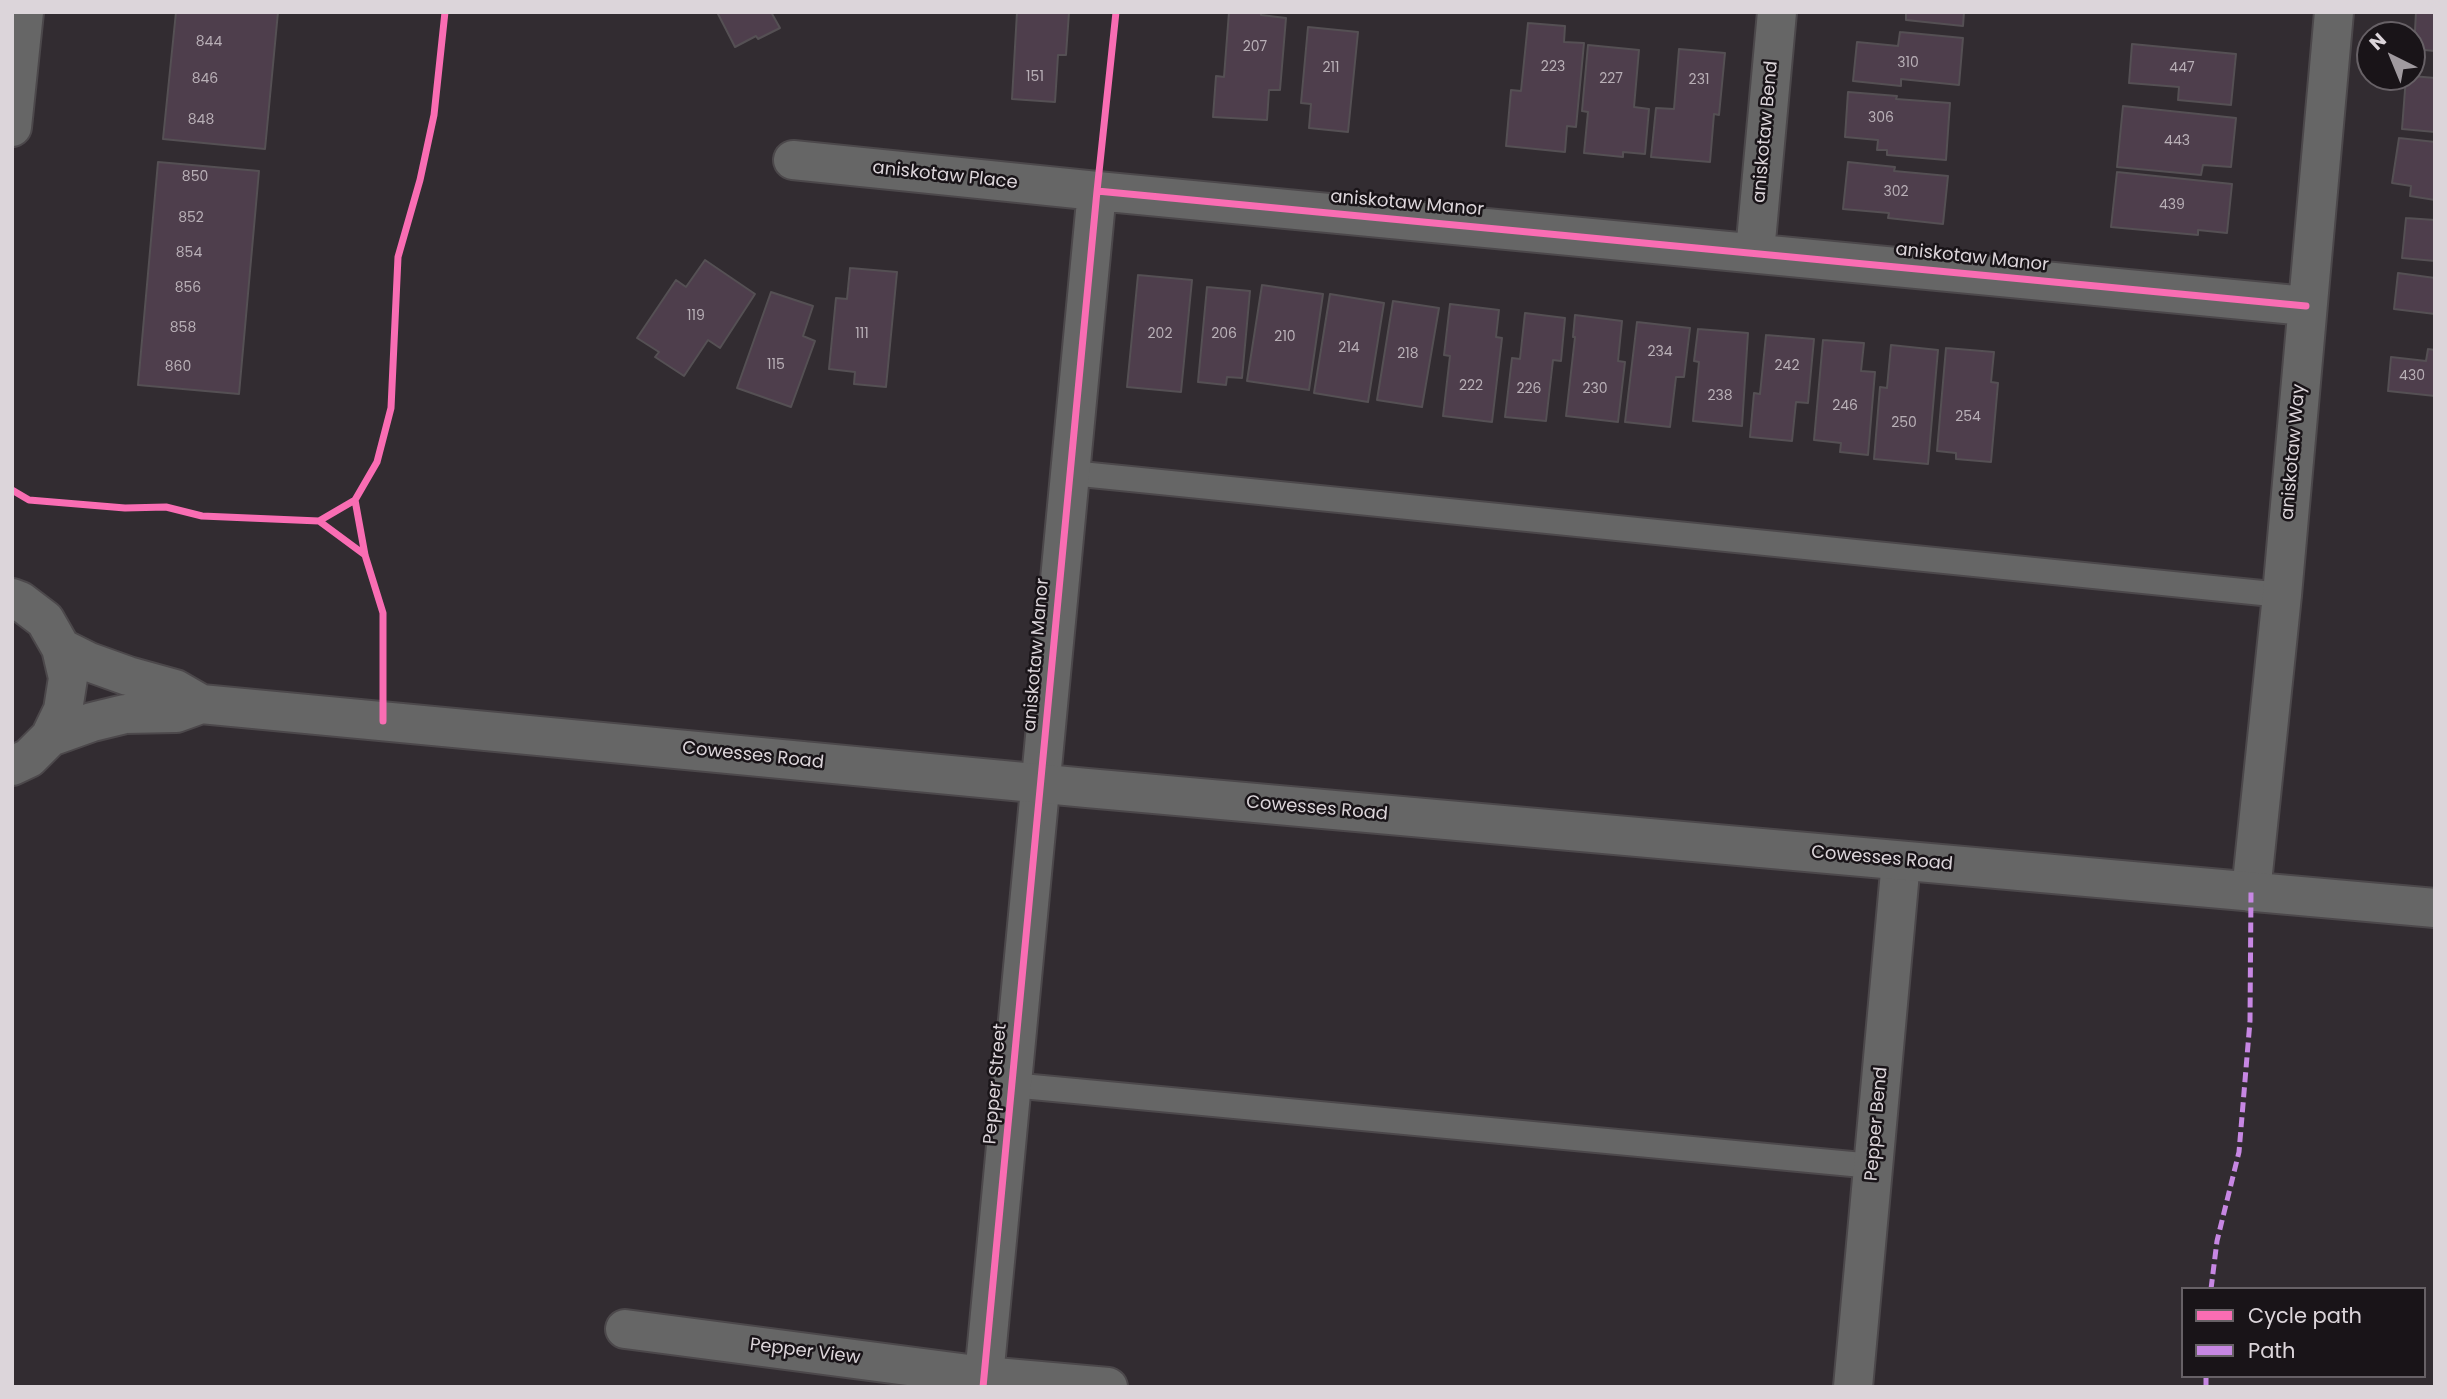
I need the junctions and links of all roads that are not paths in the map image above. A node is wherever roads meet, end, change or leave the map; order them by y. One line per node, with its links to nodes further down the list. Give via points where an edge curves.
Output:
1 (24, 12): 4 (street)
2 (1776, 12): 8 (street, aniskotaw Bend)
3 (2334, 12): 9 (street, aniskotaw Way)
4 (16, 57): 5 (street)
5 (12, 127)
6 (793, 160): 7 (street, aniskotaw Place)
7 (1097, 191): 8 (street, aniskotaw Manor); 10 (street, aniskotaw Manor)
8 (1755, 252): 9 (street, aniskotaw Manor)
9 (2306, 306): 12 (street, aniskotaw Way)
10 (1071, 473): 12 (lane); 17 (street, aniskotaw Manor)
11 (15, 593): 13 (street, via 44,620)
12 (2282, 595): 19 (street, aniskotaw Way)
13 (61, 648): 14 (street, Cowesses Road, via 102,667 175,689); 15 (street, via 68,678 63,710)
14 (201, 704): 15 (street, Cowesses Road, via 176,713 125,714); 17 (street, Cowesses Road)
15 (50, 737): 16 (street, via 29,758)
16 (12, 766)
17 (1041, 784): 18 (street, Cowesses Road); 21 (street, Pepper Street)
18 (1901, 861): 19 (street, Cowesses Road); 22 (street, Pepper Bend)
19 (2251, 892): 20 (street, Cowesses Road)
20 (2435, 908)
21 (1011, 1085): 22 (lane); 24 (street, Pepper Street)
22 (1873, 1167): 26 (street, Pepper Bend)
23 (625, 1329): 24 (street, Pepper View)
24 (984, 1381): 25 (street)
25 (1108, 1387)
26 (1853, 1387)

